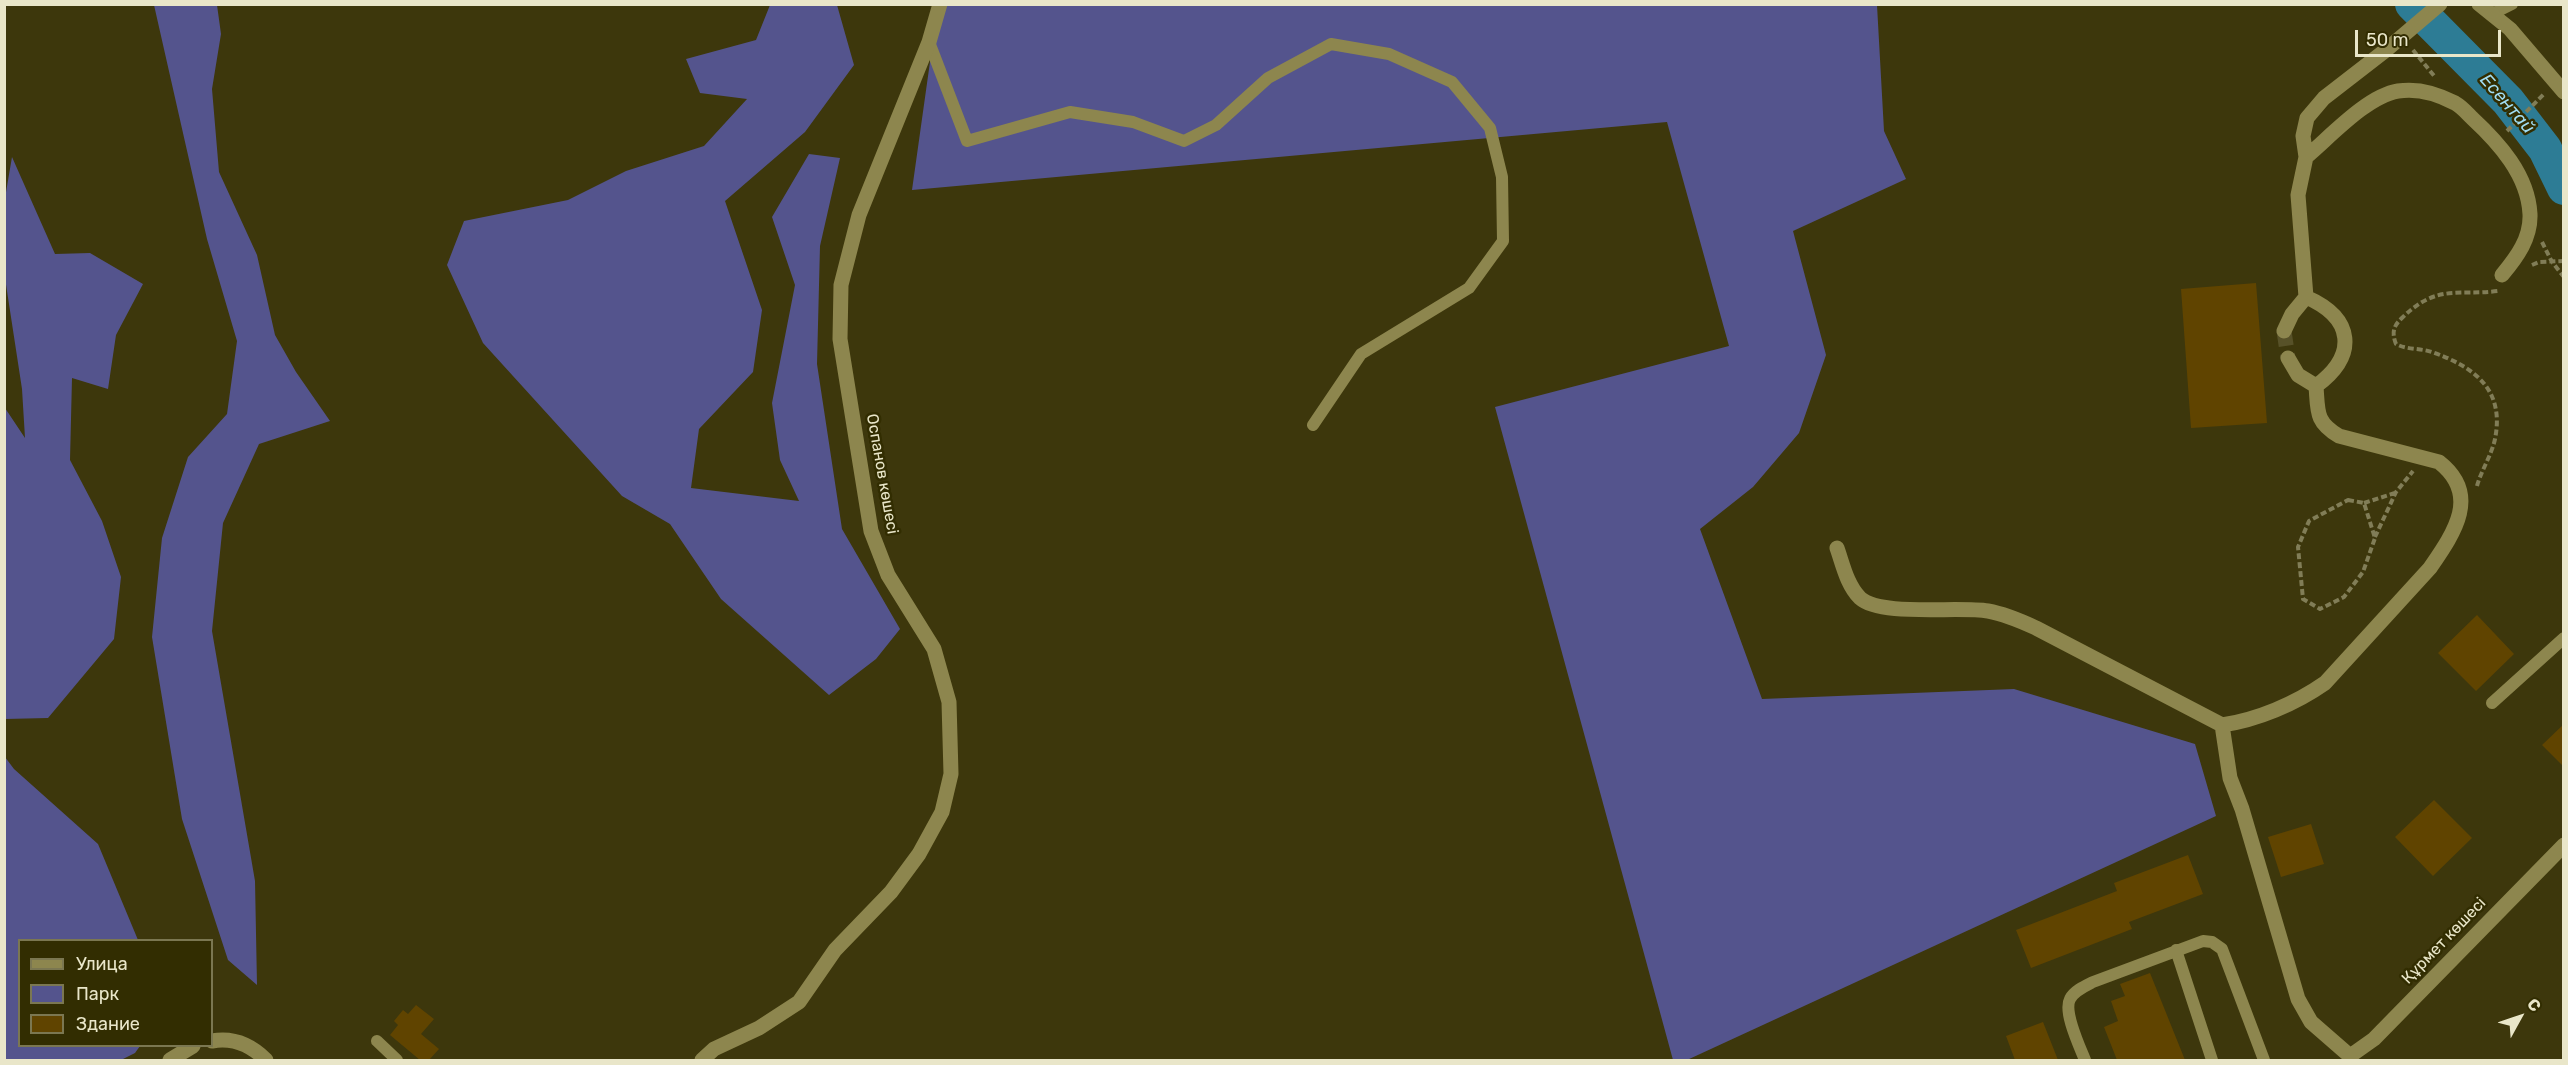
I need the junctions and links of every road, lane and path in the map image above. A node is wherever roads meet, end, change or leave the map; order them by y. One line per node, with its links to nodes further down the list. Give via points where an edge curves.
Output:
1 (940, 4): 6 (street, Оспанов көшесі)
2 (2439, 4): 9 (street, via 2324,98 2307,118 2303,136)
3 (2480, 4): 5 (street)
4 (2512, 4): 5 (lane)
5 (2492, 14): 7 (street)
6 (929, 42): 20 (lane, via 967,141 1070,112 1133,122 1184,141 1216,124 1269,78 1331,44 1389,54 1452,82 1490,128 1502,177 1503,241 1468,288 1361,354); 39 (street, Оспанов көшесі, via 859,215 841,285 840,339 871,531 888,575 934,649 949,702 951,774 942,812 919,855 835,950 799,1002 759,1028 714,1049)
7 (2561, 83): 8 (path)
8 (2495, 142): 9 (street, via 2457,104 2417,91 2397,92 2376,99); 10 (street, via 2517,171 2527,193)
9 (2306, 157): 16 (street, via 2298,195)
10 (2530, 216): 12 (path); 15 (street, via 2525,241)
11 (2564, 261): 12 (path)
12 (2552, 262): 13 (path, via 2539,262); 14 (path)
13 (2527, 270)
14 (2564, 277)
15 (2504, 281): 23 (path, via 2496,291 2435,294 2419,301 2396,324 2392,334 2396,344 2404,348 2429,351 2476,374 2492,393 2495,439)
16 (2306, 297): 17 (street); 19 (street, via 2337,317 2345,337 2344,357 2332,374)
17 (2284, 332)
18 (2288, 358): 19 (street, via 2298,375)
19 (2316, 386): 21 (street, via 2320,420 2327,429)
20 (1313, 425)
21 (2424, 458): 22 (path); 29 (street, via 2439,462 2452,472 2461,490 2462,507 2445,547 2430,567 2325,683 2244,722)
22 (2396, 492): 24 (path); 25 (path)
23 (2474, 495)
24 (2364, 503): 25 (path); 25 (path, via 2348,500 2309,521 2298,547 2303,599 2320,609 2344,597 2363,572)
25 (2375, 538)
26 (1837, 548): 29 (street, via 1850,586 1861,599 1873,605 1978,610 2014,618)
27 (2564, 638): 28 (lane)
28 (2492, 703)
29 (2222, 725): 35 (street, via 2230,778 2298,999 2311,1022)
30 (2564, 845): 35 (street, Құрмет көшесі, via 2374,1039)
31 (2176, 950): 40 (lane, via 2077,990 2067,1009); 41 (lane); 42 (lane, via 2203,941 2222,949)
32 (213, 1041): 37 (street, via 241,1042)
33 (377, 1041): 38 (lane)
34 (191, 1047): 36 (street)
35 (2348, 1059)
36 (170, 1060)
37 (266, 1060)
38 (397, 1060)
39 (702, 1060)
40 (2085, 1060)
41 (2212, 1060)
42 (2264, 1060)

